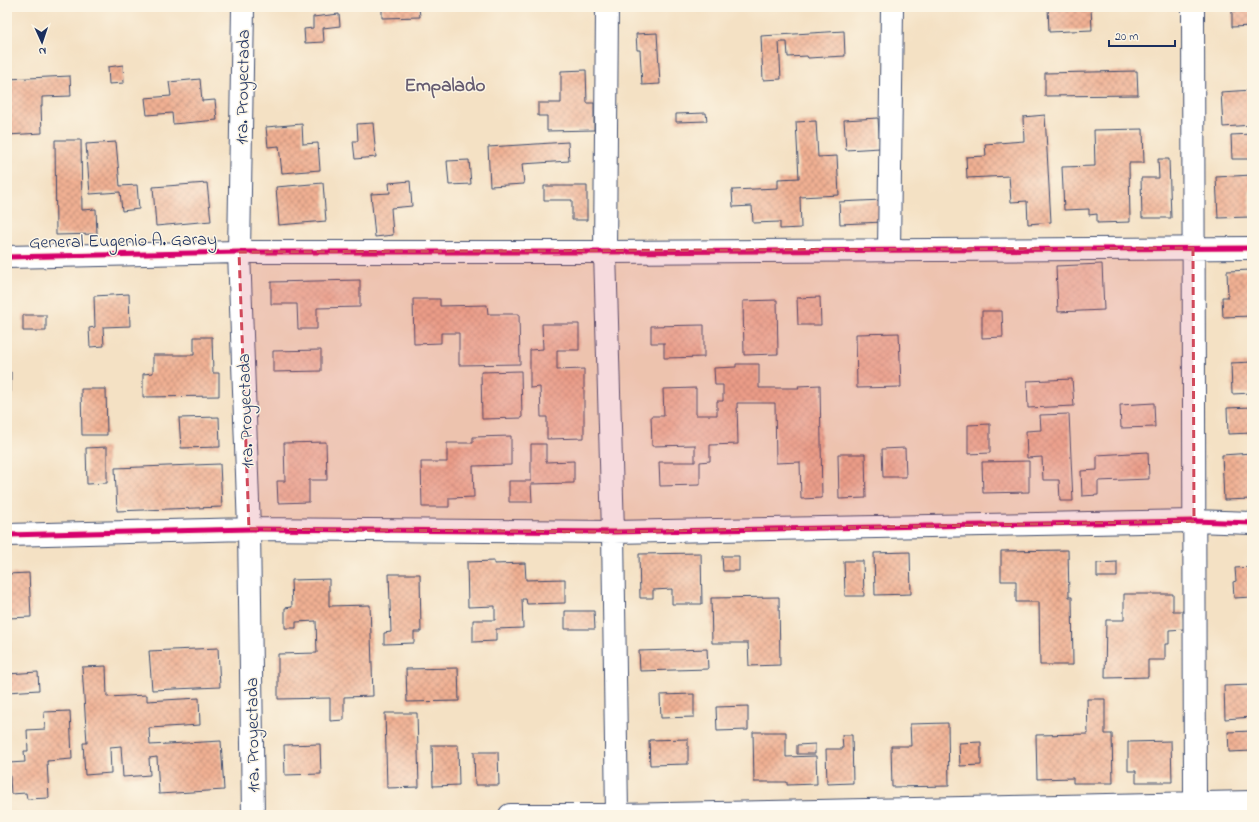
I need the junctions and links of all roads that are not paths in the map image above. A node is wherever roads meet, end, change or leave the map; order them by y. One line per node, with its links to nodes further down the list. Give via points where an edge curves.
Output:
1 (243, 7): 8 (street, 1ra. Proyectada)
2 (607, 7): 9 (street)
3 (892, 7): 7 (street)
4 (1193, 7): 5 (street)
5 (1193, 248): 6 (street, General Eugenio A. Garay); 7 (street, General Eugenio A. Garay); 11 (street)
6 (1252, 248)
7 (889, 250): 9 (street, General Eugenio A. Garay)
8 (239, 252): 9 (street, General Eugenio A. Garay); 10 (street, General Eugenio A. Garay); 13 (street, 1ra. Proyectada)
9 (605, 252): 14 (street)
10 (7, 257)
11 (1194, 521): 12 (street); 14 (street); 16 (street)
12 (1252, 523)
13 (249, 529): 14 (street); 15 (street); 19 (street, 1ra. Proyectada)
14 (612, 532): 21 (street)
15 (7, 535)
16 (1195, 802): 17 (street); 18 (street)
17 (1239, 806)
18 (880, 812): 22 (street)
19 (253, 815)
20 (510, 815): 21 (street)
21 (617, 815): 22 (street)
22 (649, 815)

